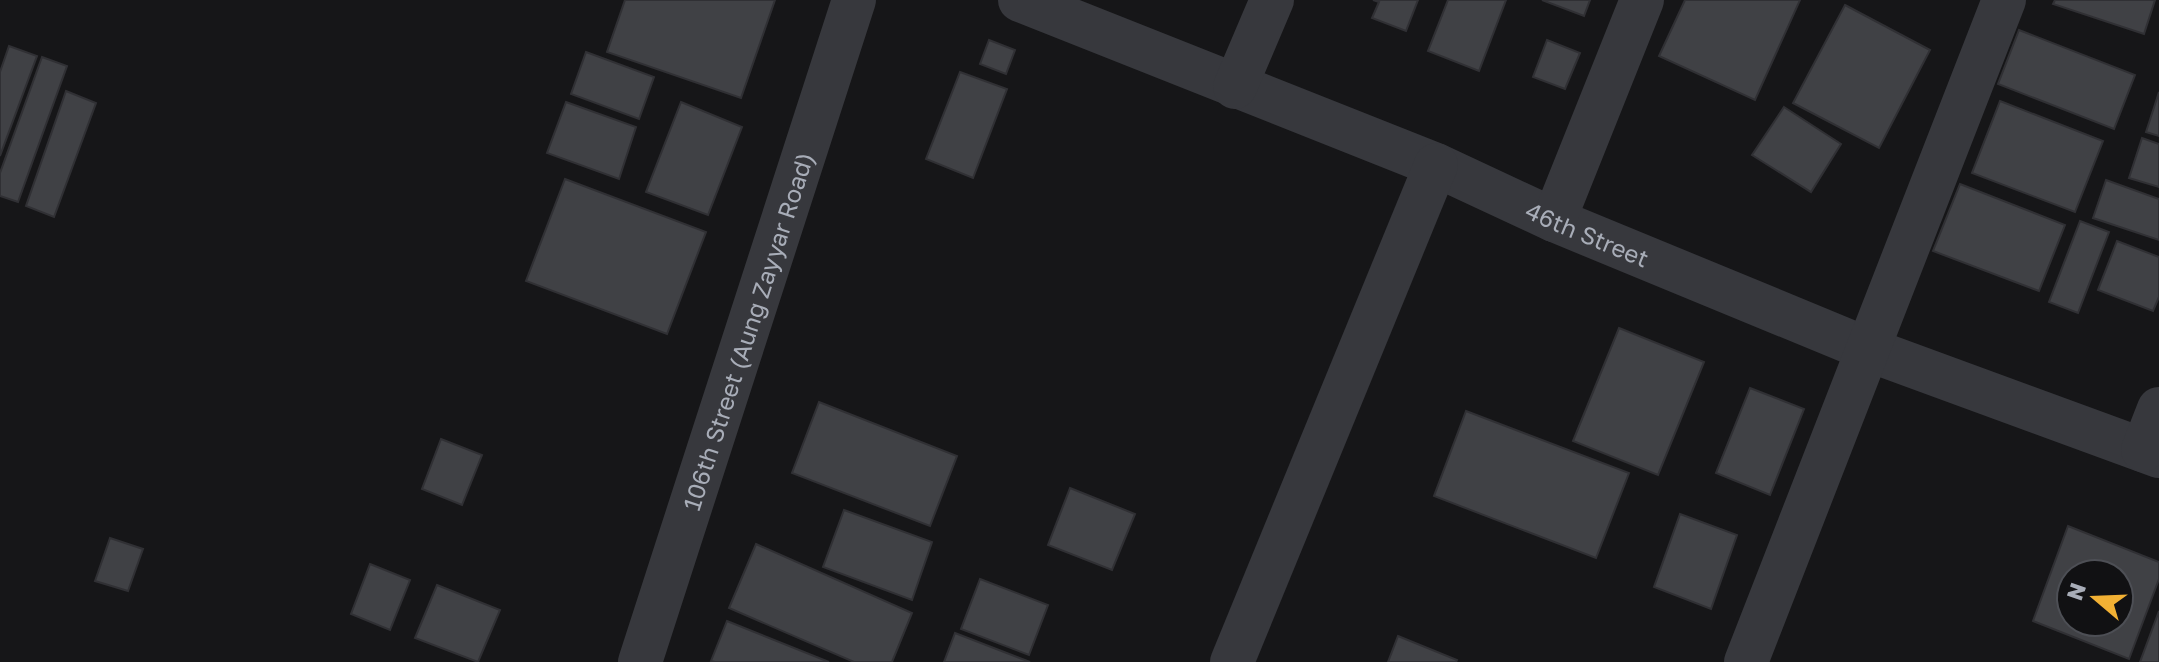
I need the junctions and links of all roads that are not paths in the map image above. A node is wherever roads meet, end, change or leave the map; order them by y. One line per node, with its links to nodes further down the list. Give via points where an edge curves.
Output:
1 (854, 0): 12 (street, 106th Street (Aung Zayyar Road))
2 (1020, 0): 6 (street, 46th Street)
3 (1272, 0): 6 (street)
4 (1642, 0): 8 (street)
5 (2004, 0): 9 (street)
6 (1235, 87): 7 (street, 46th Street)
7 (1436, 165): 8 (street, 46th Street); 13 (street)
8 (1554, 220): 9 (street, 46th Street)
9 (1867, 349): 11 (street, 46th Street); 14 (street)
10 (2159, 409): 11 (street)
11 (2151, 453)
12 (640, 662)
13 (1232, 662)
14 (1746, 662)

